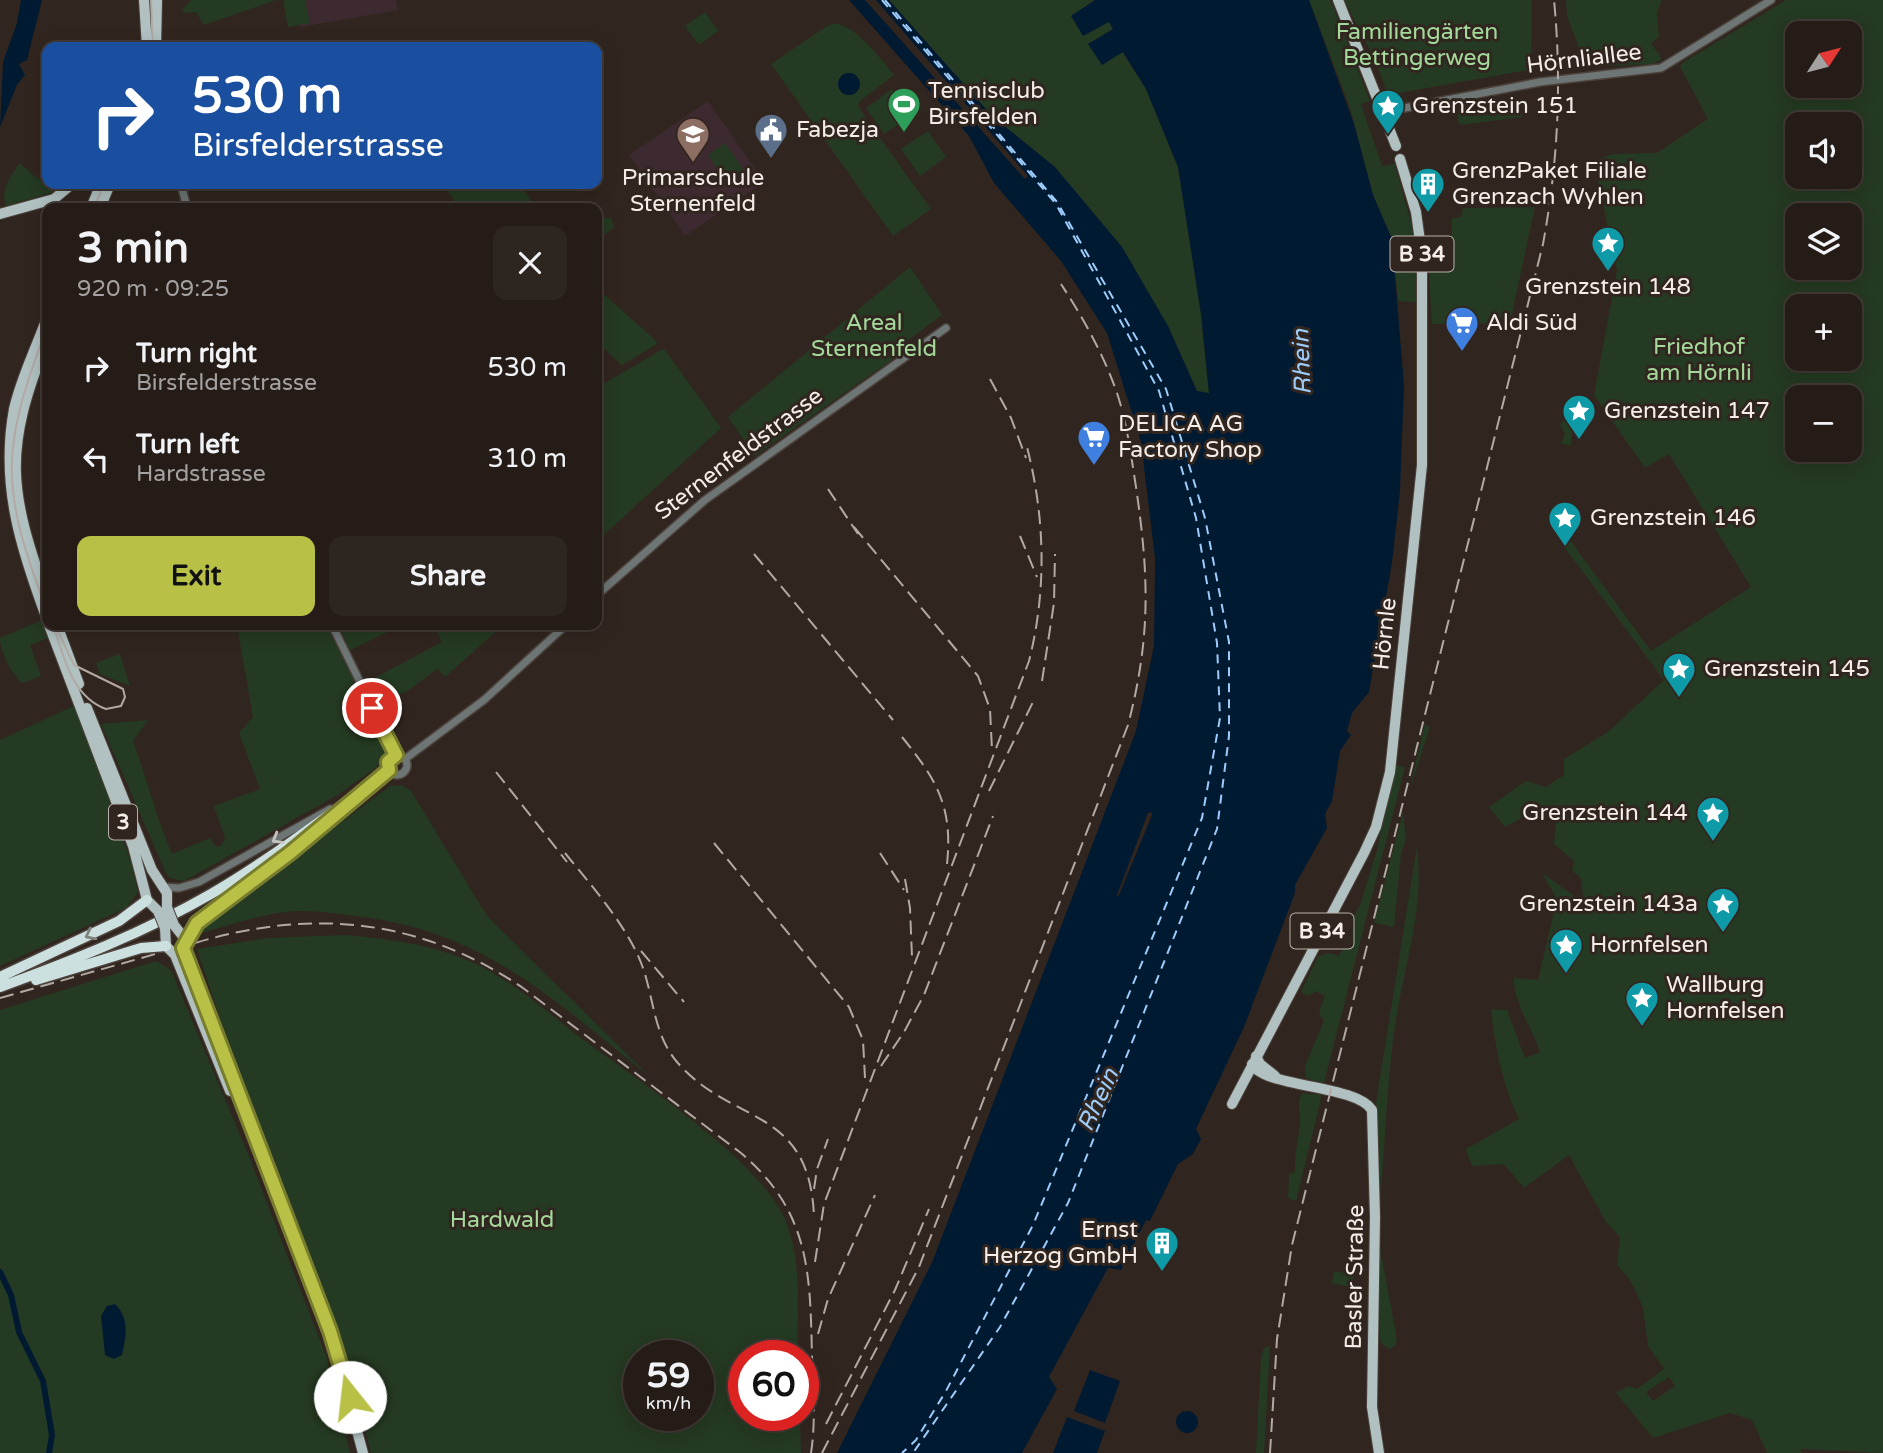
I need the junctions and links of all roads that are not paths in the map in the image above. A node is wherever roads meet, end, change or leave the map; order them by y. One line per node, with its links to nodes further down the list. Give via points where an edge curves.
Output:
1 (144, 0): 5 (main road)
2 (157, 0): 6 (main road)
3 (1338, 0): 7 (main road)
4 (1771, 0): 7 (street, Hörnliallee, via 1661,68 1540,82)
5 (147, 42)
6 (156, 42)
7 (1384, 113): 8 (main road)
8 (1394, 140)
9 (1400, 159): 36 (main road, Hörnle / B 34, via 1416,212 1422,256 1424,415 1390,772 1364,853)
10 (66, 189): 11 (main road)
11 (42, 203)
12 (42, 203): 13 (main road)
13 (0, 214)
14 (946, 328): 18 (street, Sternenfeldstrasse, via 705,500)
15 (42, 332): 19 (main road, via 14,408 7,480 18,536)
16 (42, 355): 17 (main road, via 22,410 15,479 21,522)
17 (42, 583)
18 (602, 591)
19 (42, 605)
20 (51, 630): 29 (main road, 3)
21 (59, 630): 28 (main road, 3, via 90,717)
22 (334, 630): 24 (street)
23 (561, 630): 25 (street, via 484,700)
24 (396, 755): 25 (street); 26 (street, via 388,762)
25 (405, 759): 26 (street, via 403,773)
26 (389, 770): 27 (street)
27 (358, 793): 28 (street, one-way to 28, via 199,882 180,888); 32 (street, via 290,853 197,923); 33 (highway, via 214,892 134,933)
28 (162, 886): 29 (main road, via 154,885); 30 (main road, via 167,892)
29 (147, 895): 30 (main road); 34 (highway, one-way to 34, via 119,920)
30 (162, 909): 31 (main road, bridge)
31 (170, 926): 32 (main road); 32 (main road)
32 (177, 946): 35 (highway, via 132,951); 40 (main road, via 330,1331)
33 (63, 962): 34 (highway); 35 (highway)
34 (0, 979)
35 (0, 988)
36 (1254, 1060): 37 (main road); 38 (main road, B 34)
37 (1271, 1076): 38 (main road); 41 (main road, Basler Straße, via 1366,1102 1374,1119 1372,1407)
38 (1240, 1087): 39 (main road, B 34)
39 (1232, 1104)
40 (361, 1453)
41 (1380, 1453)

